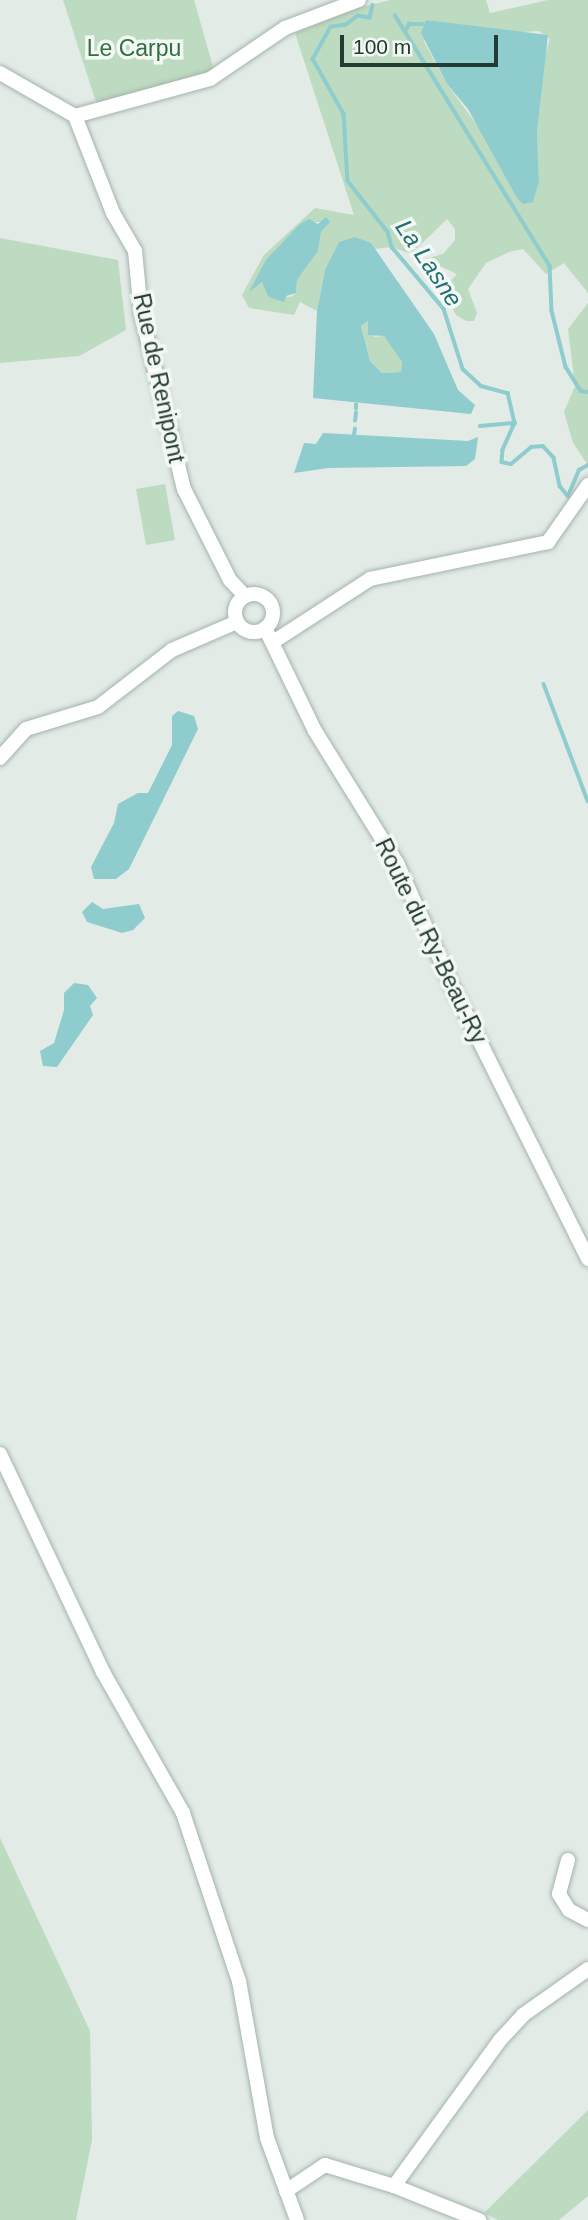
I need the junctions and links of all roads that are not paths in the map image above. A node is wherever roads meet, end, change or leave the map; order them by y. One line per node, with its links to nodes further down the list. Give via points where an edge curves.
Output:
1 (358, 0): 3 (street, via 285,28 210,79)
2 (0, 73): 3 (street)
3 (75, 116): 5 (street, Rue de Renipont, via 113,212 135,251 141,313 184,489 230,580)
4 (588, 485): 8 (street, via 548,542 370,579)
5 (245, 596): 6 (street, via 236,607); 7 (street, via 257,594 268,600 272,618)
6 (237, 622): 7 (street, via 250,631); 9 (street, via 172,650 99,707 26,729)
7 (265, 628): 8 (street, Route du Ry-Beau-Ry)
8 (273, 642): 10 (street, Route du Ry-Beau-Ry, via 315,731 397,863 453,988)
9 (0, 758)
10 (588, 1259)
11 (0, 1454): 16 (street, via 89,1646 183,1814 243,1997 267,2138)
12 (568, 1860): 13 (street, via 559,1895 569,1910)
13 (588, 1920)
14 (588, 1969): 15 (street, via 523,2014)
15 (394, 2186): 16 (street, via 321,2166); 18 (street)
16 (286, 2191): 17 (street)
17 (297, 2220)
18 (479, 2220)

